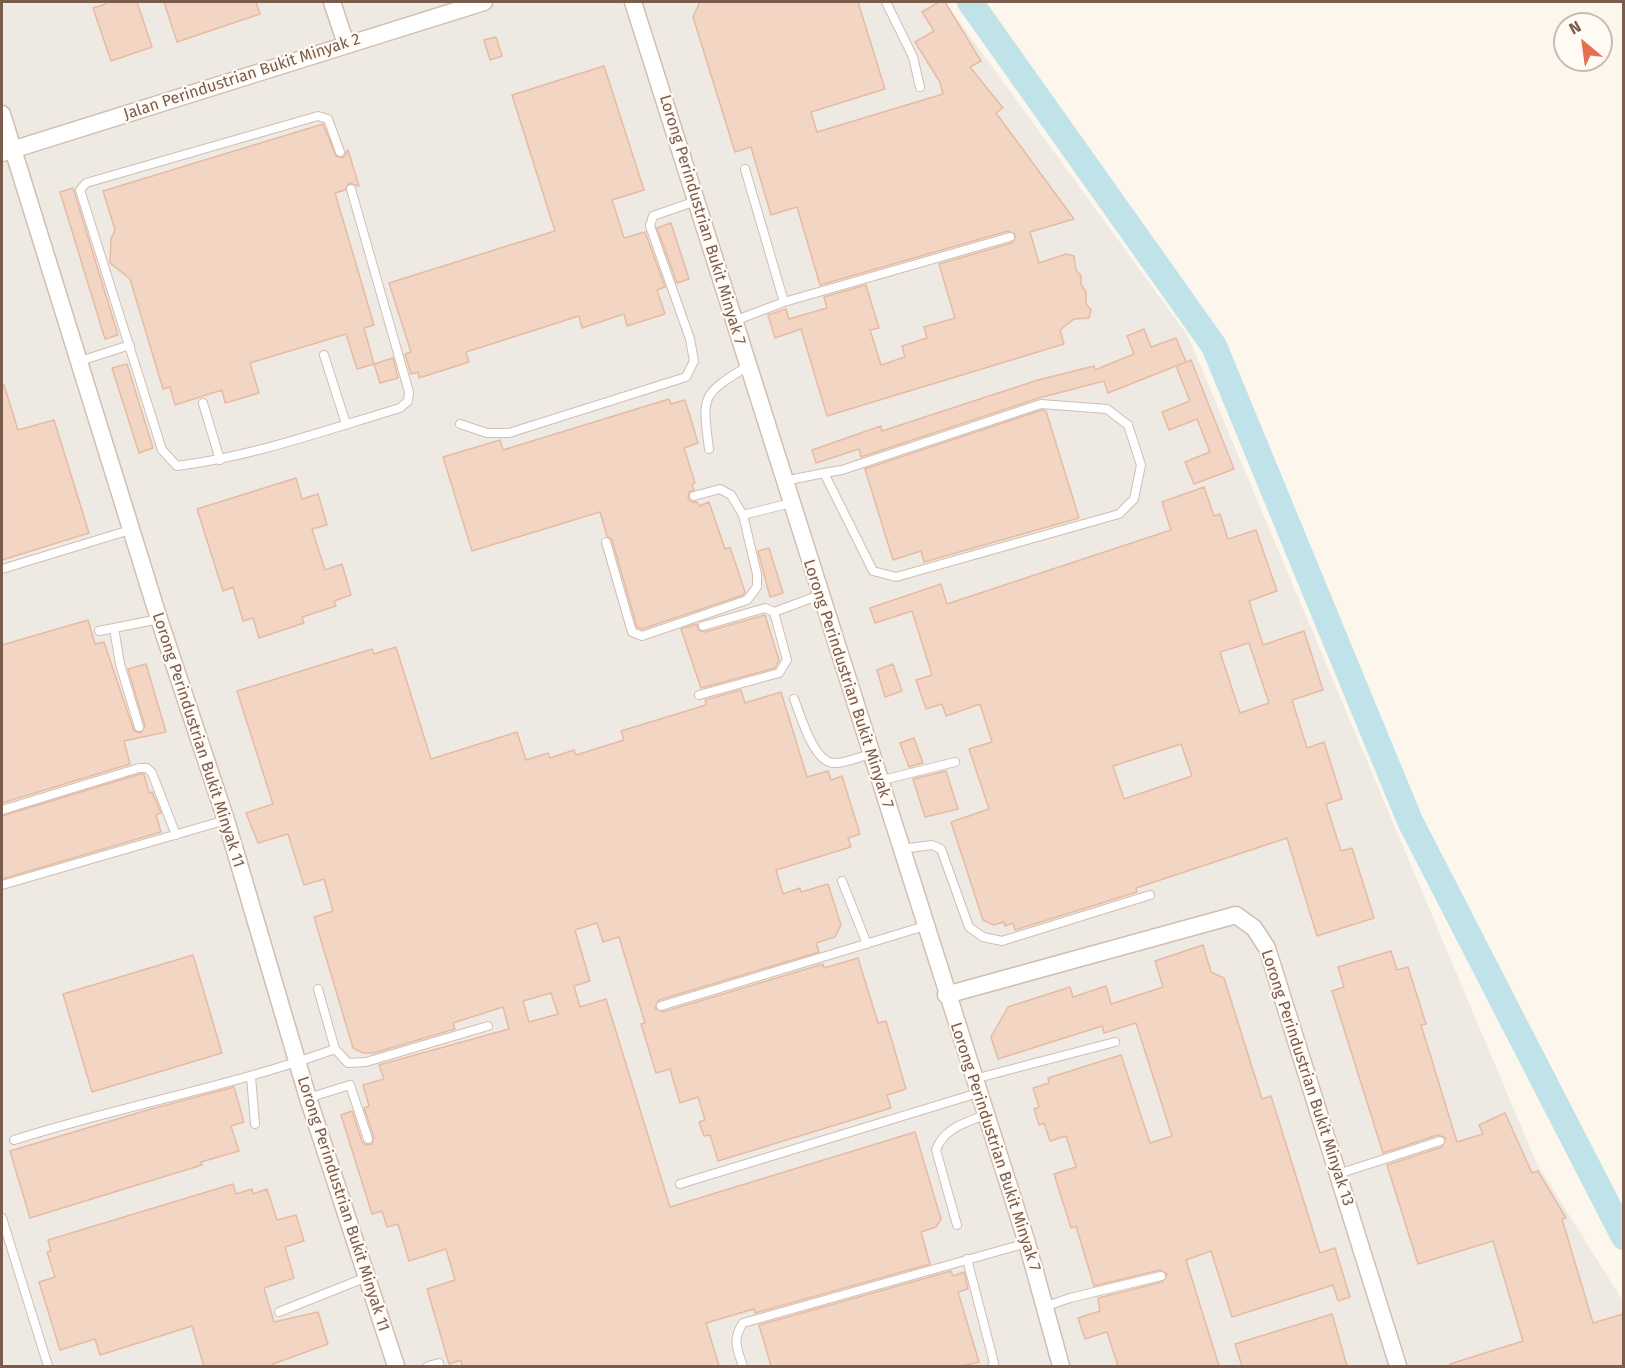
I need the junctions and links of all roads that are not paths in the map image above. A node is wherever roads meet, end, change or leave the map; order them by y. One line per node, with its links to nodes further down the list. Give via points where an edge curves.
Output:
1 (332, 2): 5 (street)
2 (484, 2): 5 (street, Jalan Perindustrian Bukit Minyak 2)
3 (633, 2): 12 (street, Lorong Perindustrian Bukit Minyak 7)
4 (886, 2): 6 (lane, via 913,57)
5 (346, 44): 8 (street, Jalan Perindustrian Bukit Minyak 2)
6 (920, 87)
7 (2, 114): 8 (street, Lorong Perindustrian Bukit Minyak 11)
8 (7, 152): 18 (street, Lorong Perindustrian Bukit Minyak 11)
9 (340, 152): 16 (lane, via 328,119 318,116 86,183 80,189)
10 (745, 169): 14 (lane)
11 (351, 189): 21 (lane, via 408,401 400,408)
12 (696, 201): 15 (street, Lorong Perindustrian Bukit Minyak 7); 22 (lane, via 653,216 650,226 690,339 694,361 686,377 509,433 487,433)
13 (1010, 237): 14 (lane)
14 (784, 302): 15 (lane)
15 (733, 321): 19 (street, Lorong Perindustrian Bukit Minyak 7)
16 (130, 345): 18 (lane); 24 (lane, via 162,450 177,466)
17 (324, 355): 21 (lane)
18 (80, 361): 30 (street, Lorong Perindustrian Bukit Minyak 11)
19 (748, 366): 23 (lane, via 709,393 703,408); 26 (street, Lorong Perindustrian Bukit Minyak 7)
20 (203, 403): 24 (lane)
21 (346, 424): 24 (lane)
22 (460, 424)
23 (709, 449)
24 (220, 460)
25 (824, 473): 25 (lane, via 1041,404 1107,409 1128,425 1141,465 1134,499 1119,514 896,577 873,571); 26 (lane)
26 (784, 481): 28 (street, Lorong Perindustrian Bukit Minyak 7)
27 (694, 496): 29 (lane, via 720,489 730,495)
28 (791, 503): 29 (lane); 33 (street, Lorong Perindustrian Bukit Minyak 7)
29 (743, 514): 31 (lane, via 757,574 757,587 747,600 642,636 632,632)
30 (130, 530): 32 (lane); 35 (street, Lorong Perindustrian Bukit Minyak 11)
31 (606, 542)
32 (2, 569)
33 (820, 595): 34 (lane); 42 (street, Lorong Perindustrian Bukit Minyak 7)
34 (774, 612): 36 (lane, via 765,608); 39 (lane, via 787,660 779,673)
35 (159, 619): 37 (lane); 46 (street, Lorong Perindustrian Bukit Minyak 11)
36 (702, 626)
37 (114, 628): 38 (lane); 41 (lane)
38 (99, 631)
39 (699, 695)
40 (794, 699): 42 (lane, via 815,751 824,760 834,763)
41 (139, 727)
42 (870, 754): 44 (street, Lorong Perindustrian Bukit Minyak 7)
43 (955, 762): 44 (lane)
44 (879, 782): 48 (street, Lorong Perindustrian Bukit Minyak 7)
45 (2, 810): 47 (lane, via 147,768 153,773)
46 (226, 820): 47 (lane); 60 (street, Lorong Perindustrian Bukit Minyak 11)
47 (176, 835): 50 (lane)
48 (900, 849): 51 (lane, via 932,845 942,849 969,927 983,937 1002,941); 52 (street, Lorong Perindustrian Bukit Minyak 7)
49 (842, 881): 53 (lane)
50 (2, 885)
51 (1150, 895)
52 (924, 926): 53 (lane); 55 (street, Lorong Perindustrian Bukit Minyak 7)
53 (867, 944): 56 (lane)
54 (318, 989): 59 (lane)
55 (946, 995): 62 (street, Lorong Perindustrian Bukit Minyak 7); 69 (street, Lorong Perindustrian Bukit Minyak 13, via 1236,915 1254,928 1267,948)
56 (661, 1006)
57 (488, 1026): 59 (lane, via 366,1062 348,1063)
58 (1115, 1042): 62 (lane)
59 (335, 1049): 60 (lane)
60 (297, 1062): 61 (lane); 63 (street, Lorong Perindustrian Bukit Minyak 11)
61 (250, 1077): 65 (lane); 66 (lane, via 84,1117)
62 (976, 1086): 64 (street, Lorong Perindustrian Bukit Minyak 7); 70 (lane)
63 (308, 1098): 67 (lane, via 350,1085); 76 (street, Lorong Perindustrian Bukit Minyak 11)
64 (985, 1115): 72 (lane, via 951,1129 940,1138 936,1150); 73 (street, Lorong Perindustrian Bukit Minyak 7)
65 (255, 1124)
66 (14, 1140)
67 (368, 1140)
68 (1440, 1141): 69 (lane)
69 (1338, 1174): 86 (street, Lorong Perindustrian Bukit Minyak 13)
70 (680, 1184)
71 (2, 1218): 80 (lane)
72 (957, 1225)
73 (1027, 1242): 74 (lane); 77 (street, Lorong Perindustrian Bukit Minyak 7)
74 (967, 1259): 83 (lane, via 743,1323 736,1333 735,1345); 84 (lane)
75 (1161, 1276): 77 (lane)
76 (367, 1277): 78 (lane); 81 (street, Lorong Perindustrian Bukit Minyak 11)
77 (1044, 1307): 85 (street, Lorong Perindustrian Bukit Minyak 7)
78 (279, 1312)
79 (439, 1363): 82 (lane)
80 (48, 1366)
81 (396, 1366)
82 (428, 1366)
83 (743, 1366)
84 (992, 1366)
85 (1061, 1366)
86 (1398, 1366)

